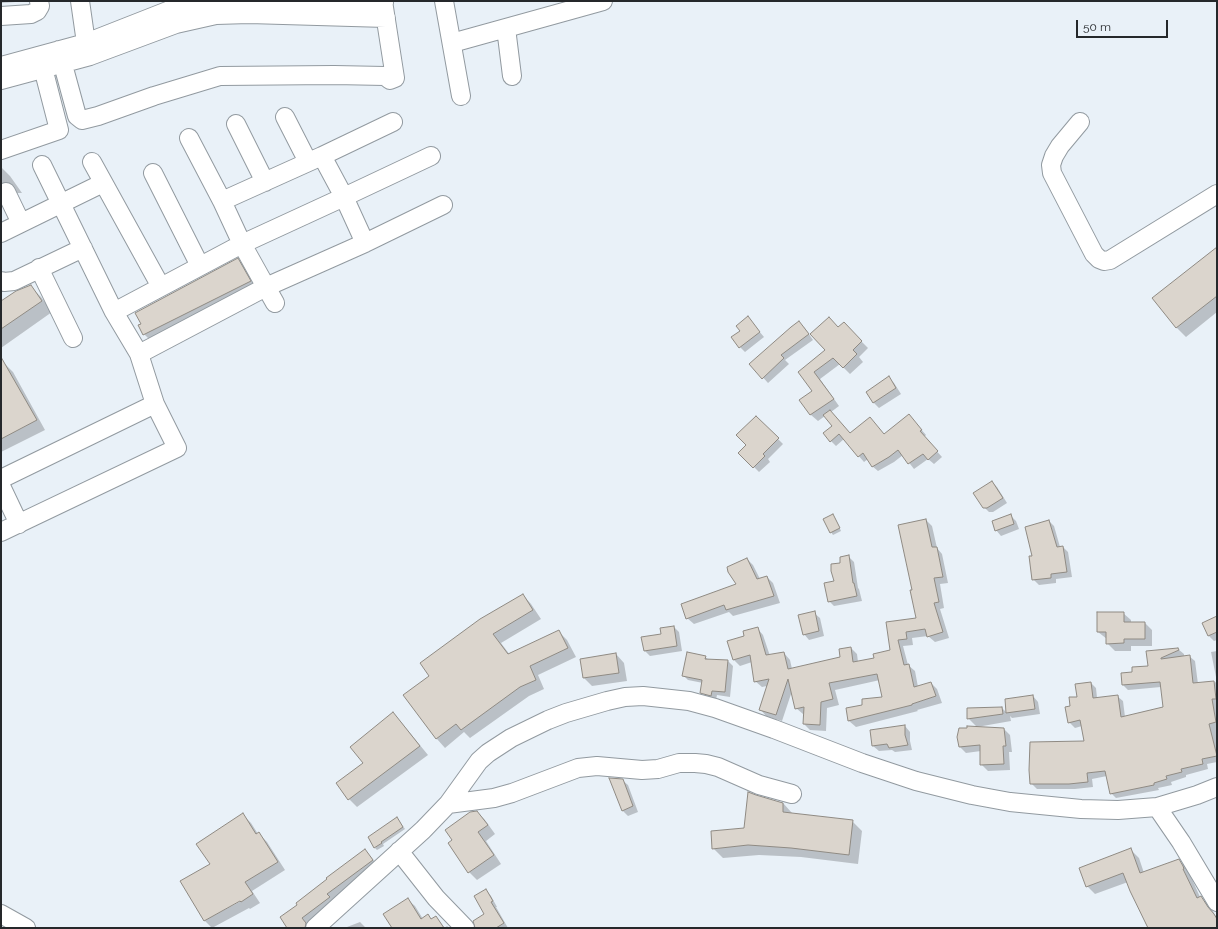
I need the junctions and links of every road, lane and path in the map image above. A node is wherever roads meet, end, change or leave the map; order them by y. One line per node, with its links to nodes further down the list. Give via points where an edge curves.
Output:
1 (40, 1): 6 (street, via 37,11 31,14)
2 (80, 1): 9 (street)
3 (444, 1): 8 (street)
4 (603, 1): 7 (street)
5 (379, 7): 9 (street, via 307,1 205,2 170,10); 10 (street, via 395,78 390,80 385,76 220,76 82,120 77,116)
6 (1, 16)
7 (506, 28): 8 (street); 13 (street)
8 (452, 43): 15 (street)
9 (88, 50): 10 (street)
10 (61, 57): 11 (street); 12 (street)
11 (1, 66)
12 (43, 68): 14 (street); 21 (street, via 59,130)
13 (512, 76)
14 (1, 80)
15 (461, 96)
16 (285, 117): 23 (street)
17 (393, 122): 23 (street)
18 (1080, 122): 30 (street, via 1054,156 1052,173 1099,259 1110,260)
19 (236, 124): 27 (street)
20 (189, 138): 32 (street)
21 (1, 150)
22 (431, 156): 31 (street)
23 (315, 160): 27 (street); 31 (street)
24 (92, 162): 28 (street)
25 (42, 164): 33 (street)
26 (153, 173): 40 (street)
27 (265, 182): 32 (street)
28 (103, 183): 33 (street); 44 (street)
29 (6, 192): 35 (street)
30 (1217, 194)
31 (344, 198): 37 (street); 38 (street)
32 (222, 201): 38 (street)
33 (61, 203): 35 (street); 39 (street)
34 (443, 205): 37 (street)
35 (21, 223): 36 (street)
36 (1, 232)
37 (365, 243): 43 (street)
38 (242, 244): 40 (street); 43 (street)
39 (83, 248): 41 (street); 46 (street)
40 (200, 266): 44 (street)
41 (39, 268): 42 (street, via 14,281); 47 (street)
42 (1, 281)
43 (266, 287): 45 (street); 48 (street)
44 (160, 288): 46 (street)
45 (275, 302)
46 (114, 312): 48 (street)
47 (73, 338)
48 (139, 354): 49 (street)
49 (156, 404): 50 (street); 52 (street, via 177,448)
50 (1, 479)
51 (1, 486): 52 (street)
52 (19, 524): 53 (street)
53 (1, 532)
54 (1217, 787): 57 (street)
55 (792, 794): 56 (street, via 759,785 718,767 679,763 642,770 597,766 578,768 494,798)
56 (452, 799): 57 (street, via 479,762 511,738 566,713 607,701 644,696 689,701 715,708 876,768 972,795 1010,802 1081,809); 58 (street)
57 (1160, 811): 59 (street)
58 (399, 851): 62 (street); 63 (street, via 436,898)
59 (1217, 902)
60 (1, 914): 61 (street)
61 (26, 928)
62 (314, 928)
63 (465, 928)

